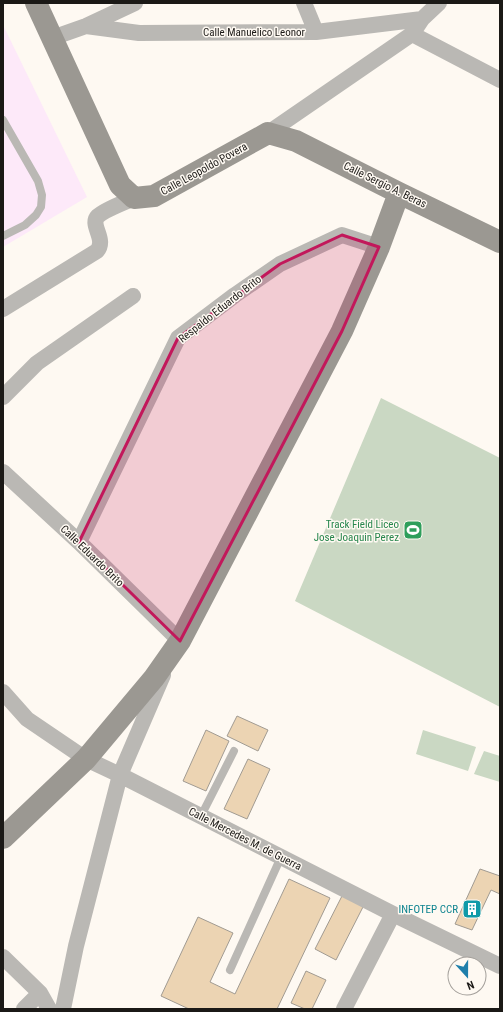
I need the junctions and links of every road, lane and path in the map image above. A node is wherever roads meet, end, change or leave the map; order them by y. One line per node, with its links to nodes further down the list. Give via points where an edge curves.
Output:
1 (36, 3): 9 (street)
2 (135, 3): 6 (street)
3 (304, 3): 7 (street)
4 (439, 3): 5 (street)
5 (422, 19): 7 (street, Calle Manuelico Leonor); 8 (street)
6 (86, 26): 7 (street, Calle Manuelico Leonor, via 139,33); 9 (street)
7 (316, 32)
8 (412, 34): 10 (street); 12 (street, Calle Leopoldo Povera)
9 (52, 38): 14 (street, via 120,185)
10 (500, 80)
11 (3, 120): 15 (lane, via 38,181 42,195 41,207 36,215 25,225)
12 (268, 133): 13 (street, Calle Sergio A. Beras, via 296,141); 14 (street, Calle Leopoldo Povera, via 154,196)
13 (399, 193): 16 (street, Calle Sergio A. Beras); 17 (street)
14 (134, 198): 19 (street, via 101,213 96,218 101,242 97,251)
15 (3, 236)
16 (500, 241)
17 (379, 247): 22 (street, Respaldo Eduardo Brito, via 342,235 280,264 178,338); 23 (street, via 342,331)
18 (133, 296): 20 (street, via 37,363)
19 (3, 309)
20 (3, 397)
21 (3, 472): 22 (street, Calle Eduardo Brito)
22 (79, 542): 23 (street, Calle Eduardo Brito)
23 (177, 645): 26 (street, via 154,678); 27 (street)
24 (3, 692): 26 (street, Calle Mercedes M. de Guerra, via 27,719)
25 (234, 751): 28 (lane)
26 (86, 759): 27 (street, Calle Mercedes M. de Guerra); 29 (street)
27 (120, 775): 28 (street, Calle Mercedes M. de Guerra); 38 (street, via 76,946)
28 (201, 816): 30 (street, Calle Mercedes M. de Guerra)
29 (3, 838)
30 (281, 857): 31 (street, Calle Mercedes M. de Guerra); 34 (lane)
31 (393, 914): 33 (street, Calle Mercedes M. de Guerra); 39 (street)
32 (3, 957): 35 (street)
33 (500, 966)
34 (230, 970)
35 (40, 993): 36 (street); 37 (street)
36 (24, 1009)
37 (49, 1009)
38 (63, 1009)
39 (344, 1009)

